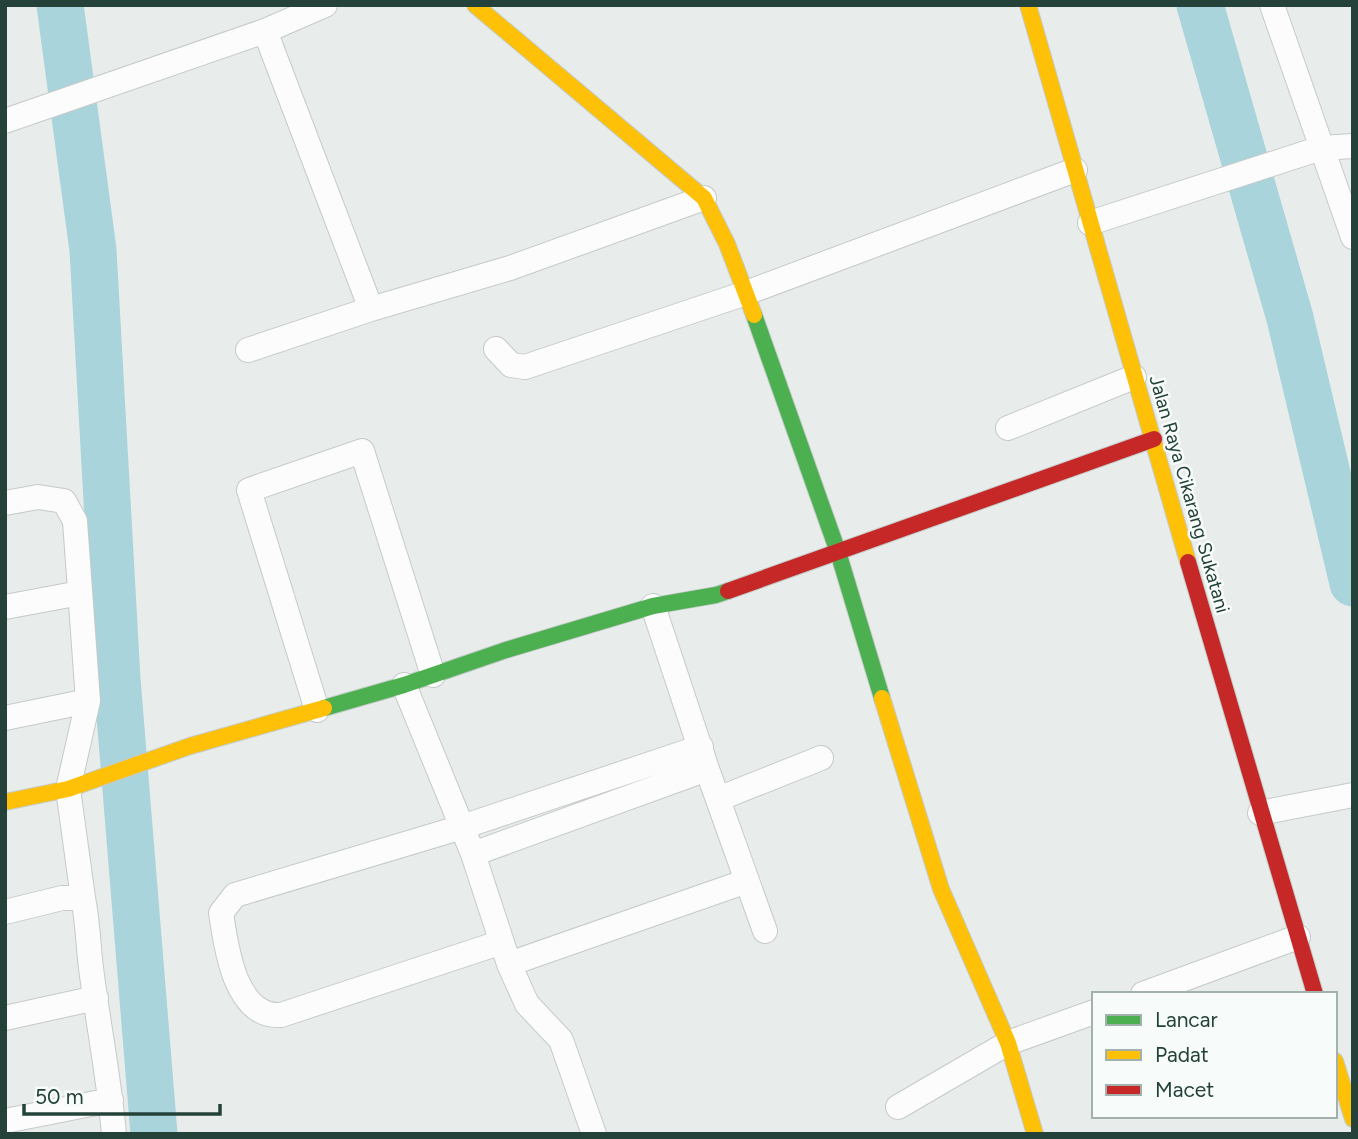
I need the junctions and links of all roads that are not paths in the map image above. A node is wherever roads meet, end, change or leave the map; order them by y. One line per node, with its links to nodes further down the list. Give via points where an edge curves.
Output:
1 (325, 5): 5 (street)
2 (475, 5): 10 (street)
3 (1028, 5): 9 (street, Jalan Raya Cikarang Sukatani)
4 (1272, 5): 8 (street)
5 (265, 31): 6 (street); 14 (street)
6 (12, 119)
7 (1353, 146): 8 (street)
8 (1321, 148): 11 (street); 12 (street)
9 (1075, 170): 11 (street, Jalan Raya Cikarang Sukatani); 13 (street)
10 (704, 198): 13 (street); 14 (street, via 510,268)
11 (1090, 223): 17 (street, Jalan Raya Cikarang Sukatani)
12 (1353, 237)
13 (746, 293): 15 (street, via 525,367 511,365); 21 (street)
14 (371, 309): 16 (street)
15 (496, 349)
16 (248, 350)
17 (1134, 377): 18 (street); 19 (street, Jalan Raya Cikarang Sukatani)
18 (1008, 428)
19 (1154, 439): 21 (street); 36 (street, Jalan Raya Cikarang Sukatani)
20 (5, 503): 22 (street, via 38,497 65,501 75,521)
21 (838, 552): 23 (street, via 716,594); 50 (street, via 942,889)
22 (80, 593): 24 (street); 27 (street)
23 (653, 606): 25 (street); 30 (street)
24 (5, 607)
25 (433, 675): 26 (street); 28 (street, via 362,451 248,490)
26 (404, 685): 28 (street); 37 (street)
27 (88, 701): 29 (street); 32 (street)
28 (317, 709): 32 (street, via 190,746)
29 (5, 718)
30 (704, 758): 34 (street); 37 (street); 38 (street)
31 (821, 758): 34 (street)
32 (68, 789): 35 (street); 40 (street)
33 (1348, 796): 36 (street)
34 (718, 799): 39 (street)
35 (5, 802)
36 (1260, 813): 43 (street, Jalan Raya Cikarang Sukatani)
37 (462, 827): 38 (street); 44 (street, via 234,895 221,912 235,978 245,999 272,1016)
38 (473, 853): 44 (street)
39 (747, 881): 42 (street); 44 (street)
40 (83, 898): 41 (street, via 62,898); 47 (street)
41 (5, 912)
42 (765, 931)
43 (1298, 937): 45 (street); 46 (street, Jalan Raya Cikarang Sukatani)
44 (506, 953): 57 (street, via 527,1004 561,1040)
45 (1148, 992)
46 (1314, 992)
47 (96, 998): 49 (street); 52 (street)
48 (1092, 1013): 50 (street)
49 (5, 1018)
50 (1008, 1043): 53 (street); 58 (street)
51 (1337, 1067): 54 (street)
52 (111, 1100): 55 (street); 56 (street)
53 (898, 1107)
54 (1353, 1119)
55 (5, 1121)
56 (114, 1134)
57 (594, 1134)
58 (1035, 1134)

